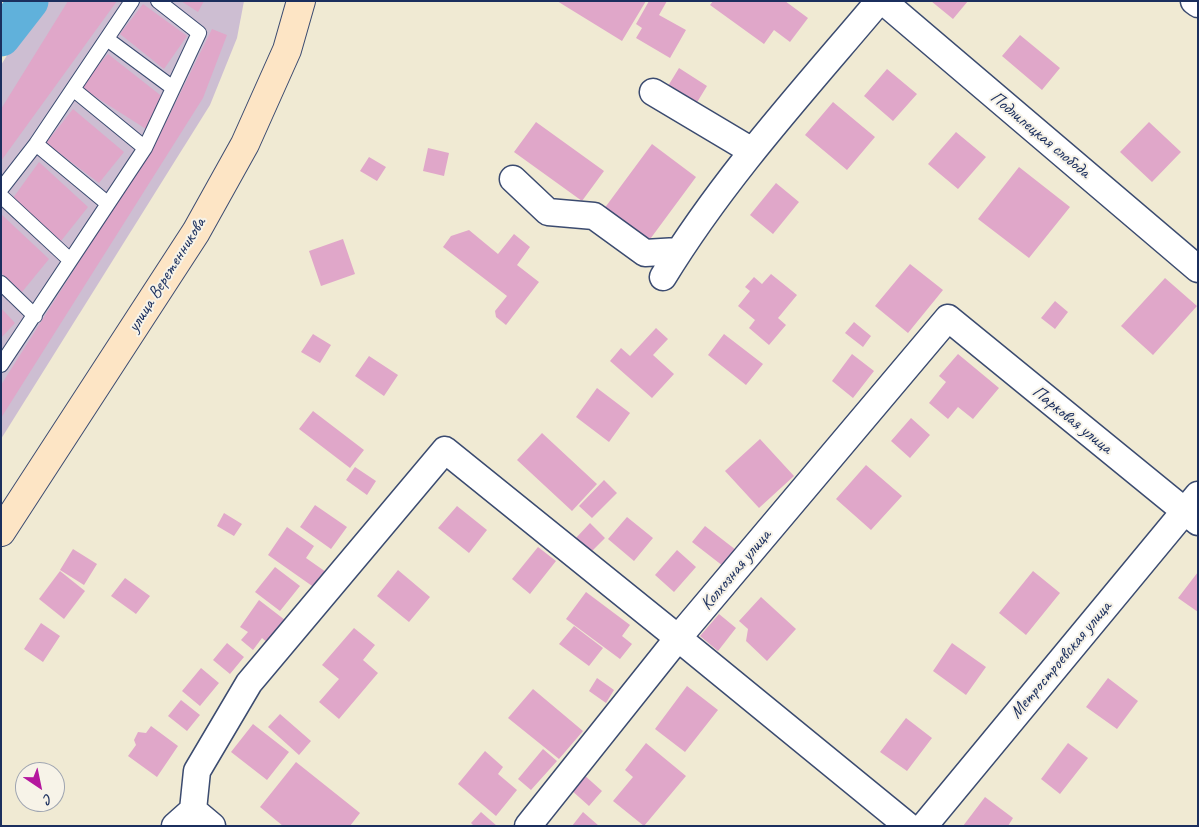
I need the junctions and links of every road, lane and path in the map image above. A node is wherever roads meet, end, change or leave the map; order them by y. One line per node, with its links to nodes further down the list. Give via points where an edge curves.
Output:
1 (132, 1): 8 (lane)
2 (158, 1): 9 (lane, via 199,33)
3 (301, 1): 28 (main road, улица Веретенникова, via 286,50 245,144 196,232)
4 (879, 1): 14 (street)
5 (883, 1): 21 (street, Подлипецкая слобода)
6 (1194, 1): 7 (street)
7 (1198, 4)
8 (107, 39): 9 (lane); 10 (lane)
9 (173, 88): 13 (lane)
10 (73, 89): 12 (lane); 13 (lane)
11 (653, 92): 14 (street)
12 (36, 144): 16 (lane); 18 (lane)
13 (144, 148): 18 (lane)
14 (752, 151): 19 (street)
15 (512, 179): 19 (street, via 548,212 594,216 645,253)
16 (1, 189)
17 (1, 196): 20 (lane)
18 (107, 203): 20 (lane)
19 (678, 251): 22 (street)
20 (70, 260): 24 (lane)
21 (1198, 269)
22 (663, 277)
23 (1, 283): 24 (lane)
24 (35, 316): 26 (lane)
25 (948, 318): 27 (street, Парковая улица); 29 (street, Колхозная улица)
26 (1, 365)
27 (1193, 509): 33 (street, Метростроевская улица)
28 (1, 532)
29 (678, 638): 30 (street, via 445,450 249,682 197,771); 31 (street, Колхозная улица); 32 (street)
30 (194, 821)
31 (528, 826)
32 (908, 826)
33 (924, 826)

